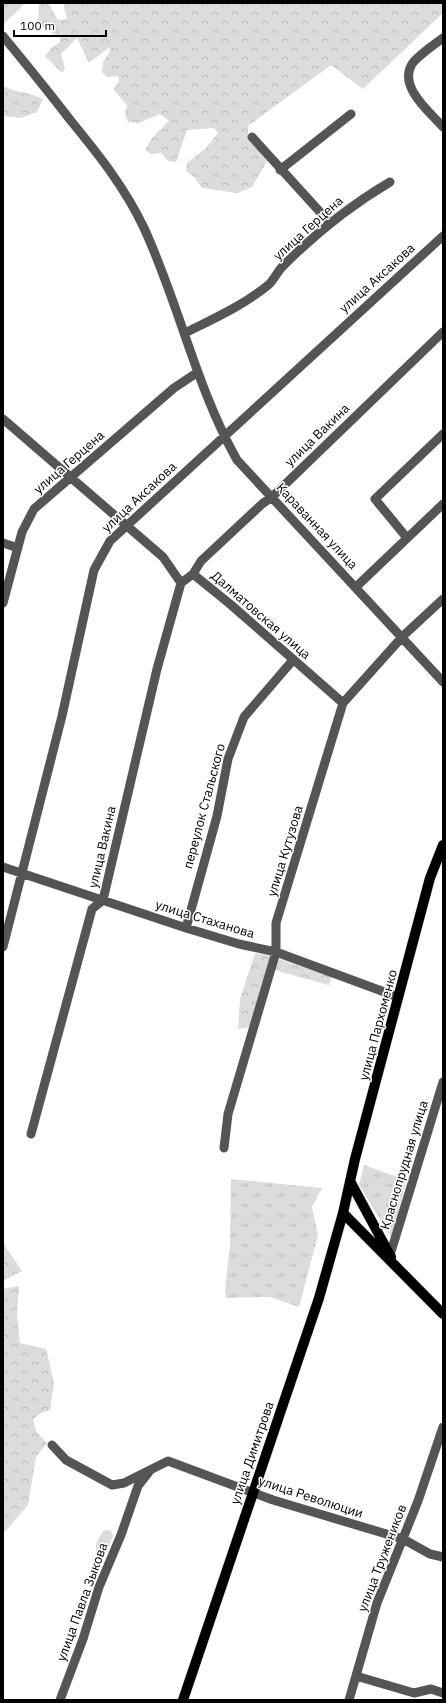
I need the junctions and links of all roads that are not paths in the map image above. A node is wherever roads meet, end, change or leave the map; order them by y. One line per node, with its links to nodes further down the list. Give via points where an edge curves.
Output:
1 (3, 36): 11 (street, Караванная улица, via 125,191 146,234)
2 (443, 38): 4 (street, via 412,64 408,78 414,94)
3 (352, 114): 6 (street)
4 (443, 127)
5 (252, 137): 6 (street)
6 (280, 170): 8 (street)
7 (390, 182): 8 (street, улица Герцена, via 360,199)
8 (330, 223): 11 (street, улица Герцена, via 283,266 268,285 232,310)
9 (443, 236): 15 (street, улица Аксакова)
10 (443, 332): 17 (street, улица Вакина)
11 (185, 333): 12 (street, Караванная улица)
12 (198, 372): 15 (street, Караванная улица); 16 (street, улица Герцена, via 174,388)
13 (3, 419): 16 (street)
14 (443, 434): 20 (street, via 375,499)
15 (224, 436): 17 (street, Караванная улица, via 237,460); 19 (street, улица Аксакова)
16 (71, 477): 19 (street); 22 (street, улица Герцена, via 34,509 22,532)
17 (272, 497): 23 (street, улица Вакина, via 202,561); 25 (street, Караванная улица)
18 (443, 504): 20 (street)
19 (127, 526): 24 (street, via 163,557); 34 (street, улица Аксакова, via 110,541 94,570 62,716)
20 (407, 538): 25 (street)
21 (3, 543): 22 (street)
22 (18, 548): 27 (street, улица Герцена)
23 (193, 574): 24 (street, Далматовская улица); 29 (street, Далматовская улица)
24 (181, 583): 35 (street, улица Вакина, via 157,669)
25 (356, 587): 28 (street, Караванная улица)
26 (443, 599): 28 (street, улица Кутузова)
27 (3, 603)
28 (402, 636): 30 (street, Караванная улица); 31 (street, улица Кутузова)
29 (293, 660): 31 (street, Далматовская улица); 36 (street, переулок Стальского, via 244,717 228,759 217,816)
30 (443, 682)
31 (343, 702): 38 (street, улица Кутузова, via 276,923)
32 (443, 845): 39 (main road, улица Пархоменко, via 430,878)
33 (3, 867): 34 (street, улица Стаханова)
34 (23, 873): 35 (street, улица Стаханова); 37 (street, улица Аксакова)
35 (103, 900): 36 (street, улица Стаханова); 41 (street, улица Вакина, via 92,909)
36 (186, 928): 38 (street, улица Стаханова)
37 (3, 948)
38 (276, 952): 39 (street, улица Стаханова); 42 (street, улица Кутузова, via 228,1114)
39 (398, 997): 43 (main road, улица Пархоменко)
40 (443, 1082): 45 (street, Краснопрудная улица)
41 (31, 1134)
42 (224, 1148)
43 (350, 1181): 44 (main road, улица Пархоменко); 45 (main road)
44 (343, 1213): 46 (main road); 51 (main road, улица Димитрова, via 319,1298)
45 (390, 1255): 46 (main road)
46 (397, 1267): 47 (main road)
47 (443, 1314)
48 (443, 1428): 52 (street, улица Тружеников)
49 (52, 1445): 50 (street, улица Революции, via 66,1460 112,1484 124,1483)
50 (150, 1471): 51 (street, улица Революции, via 168,1461); 56 (street, улица Павла Зыкова, via 138,1486 99,1587)
51 (253, 1492): 52 (street, улица Революции); 57 (main road, улица Димитрова)
52 (403, 1539): 53 (street, улица Революции, via 430,1554); 54 (street, улица Тружеников, via 377,1602)
53 (443, 1557)
54 (356, 1676): 55 (street, via 414,1693 431,1689); 58 (street, улица Тружеников)
55 (443, 1693)
56 (60, 1700)
57 (182, 1700)
58 (350, 1700)

